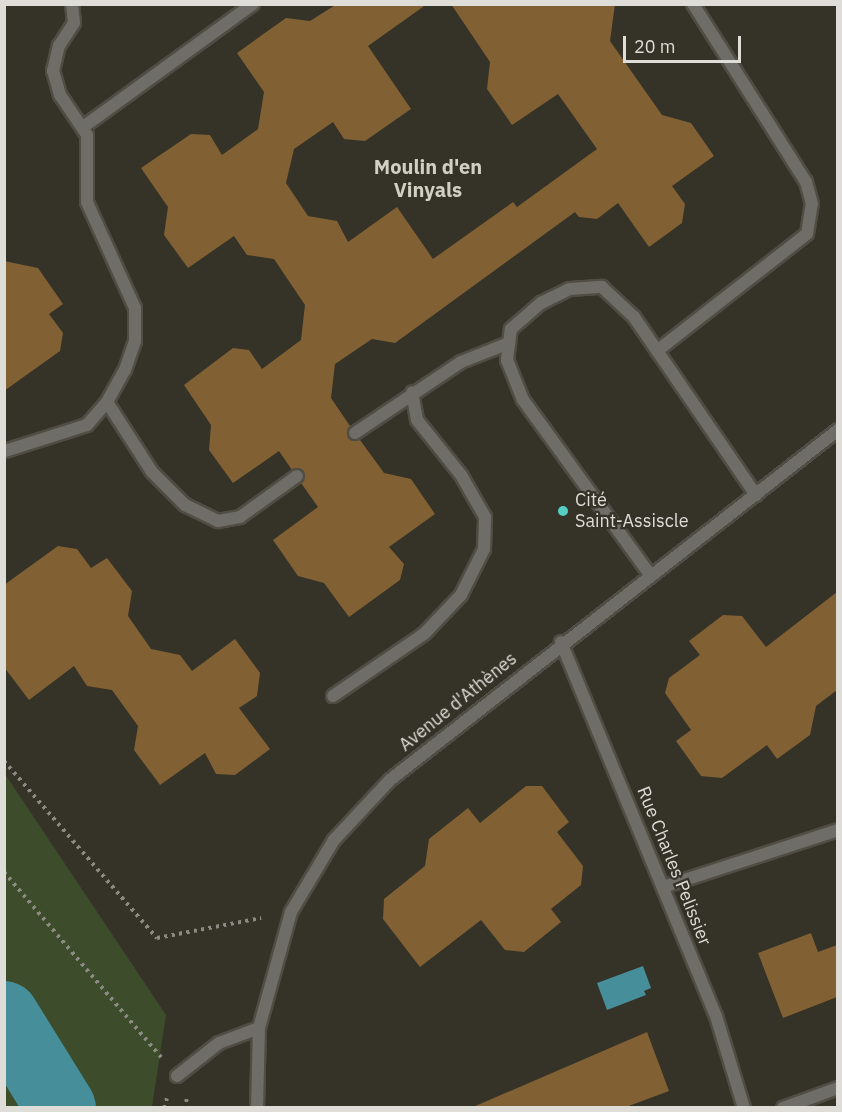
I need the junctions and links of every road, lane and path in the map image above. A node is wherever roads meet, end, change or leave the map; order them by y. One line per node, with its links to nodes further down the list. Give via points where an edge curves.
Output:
1 (72, 4): 4 (street, via 74,23 59,46 53,71 60,95)
2 (253, 4): 4 (street)
3 (693, 4): 6 (street, via 806,182 812,204 807,234)
4 (83, 127): 8 (street, via 87,135 87,202 135,308 135,341 125,370)
5 (509, 343): 6 (street, via 511,329 541,303 570,289 602,287 634,316); 7 (street, via 461,362); 14 (street, via 507,360 523,400)
6 (657, 351): 13 (street)
7 (412, 392): 10 (street); 16 (street, via 417,420 461,475 485,517 484,549 461,595 424,634)
8 (107, 402): 11 (street, via 87,425); 12 (street, via 152,472 185,505 218,521 240,517)
9 (837, 430): 13 (street, Avenue d'Athènes)
10 (355, 433)
11 (4, 452)
12 (297, 476)
13 (756, 495): 14 (street, Avenue d'Athènes)
14 (651, 576): 15 (street, Avenue d'Athènes)
15 (561, 642): 20 (street, Rue Charles Pelissier); 21 (street, Avenue d'Athènes, via 390,780 334,840)
16 (333, 696)
17 (4, 760): 21 (path, via 157,938)
18 (837, 830): 20 (street)
19 (4, 872): 23 (path)
20 (663, 887): 26 (street, Rue Charles Pelissier, via 716,1016)
21 (291, 912): 22 (street, Avenue d'Athènes)
22 (259, 1028): 23 (street, via 219,1043); 25 (street, Avenue d'Athènes)
23 (177, 1076)
24 (837, 1088): 27 (street)
25 (257, 1107)
26 (744, 1107)
27 (783, 1107)

